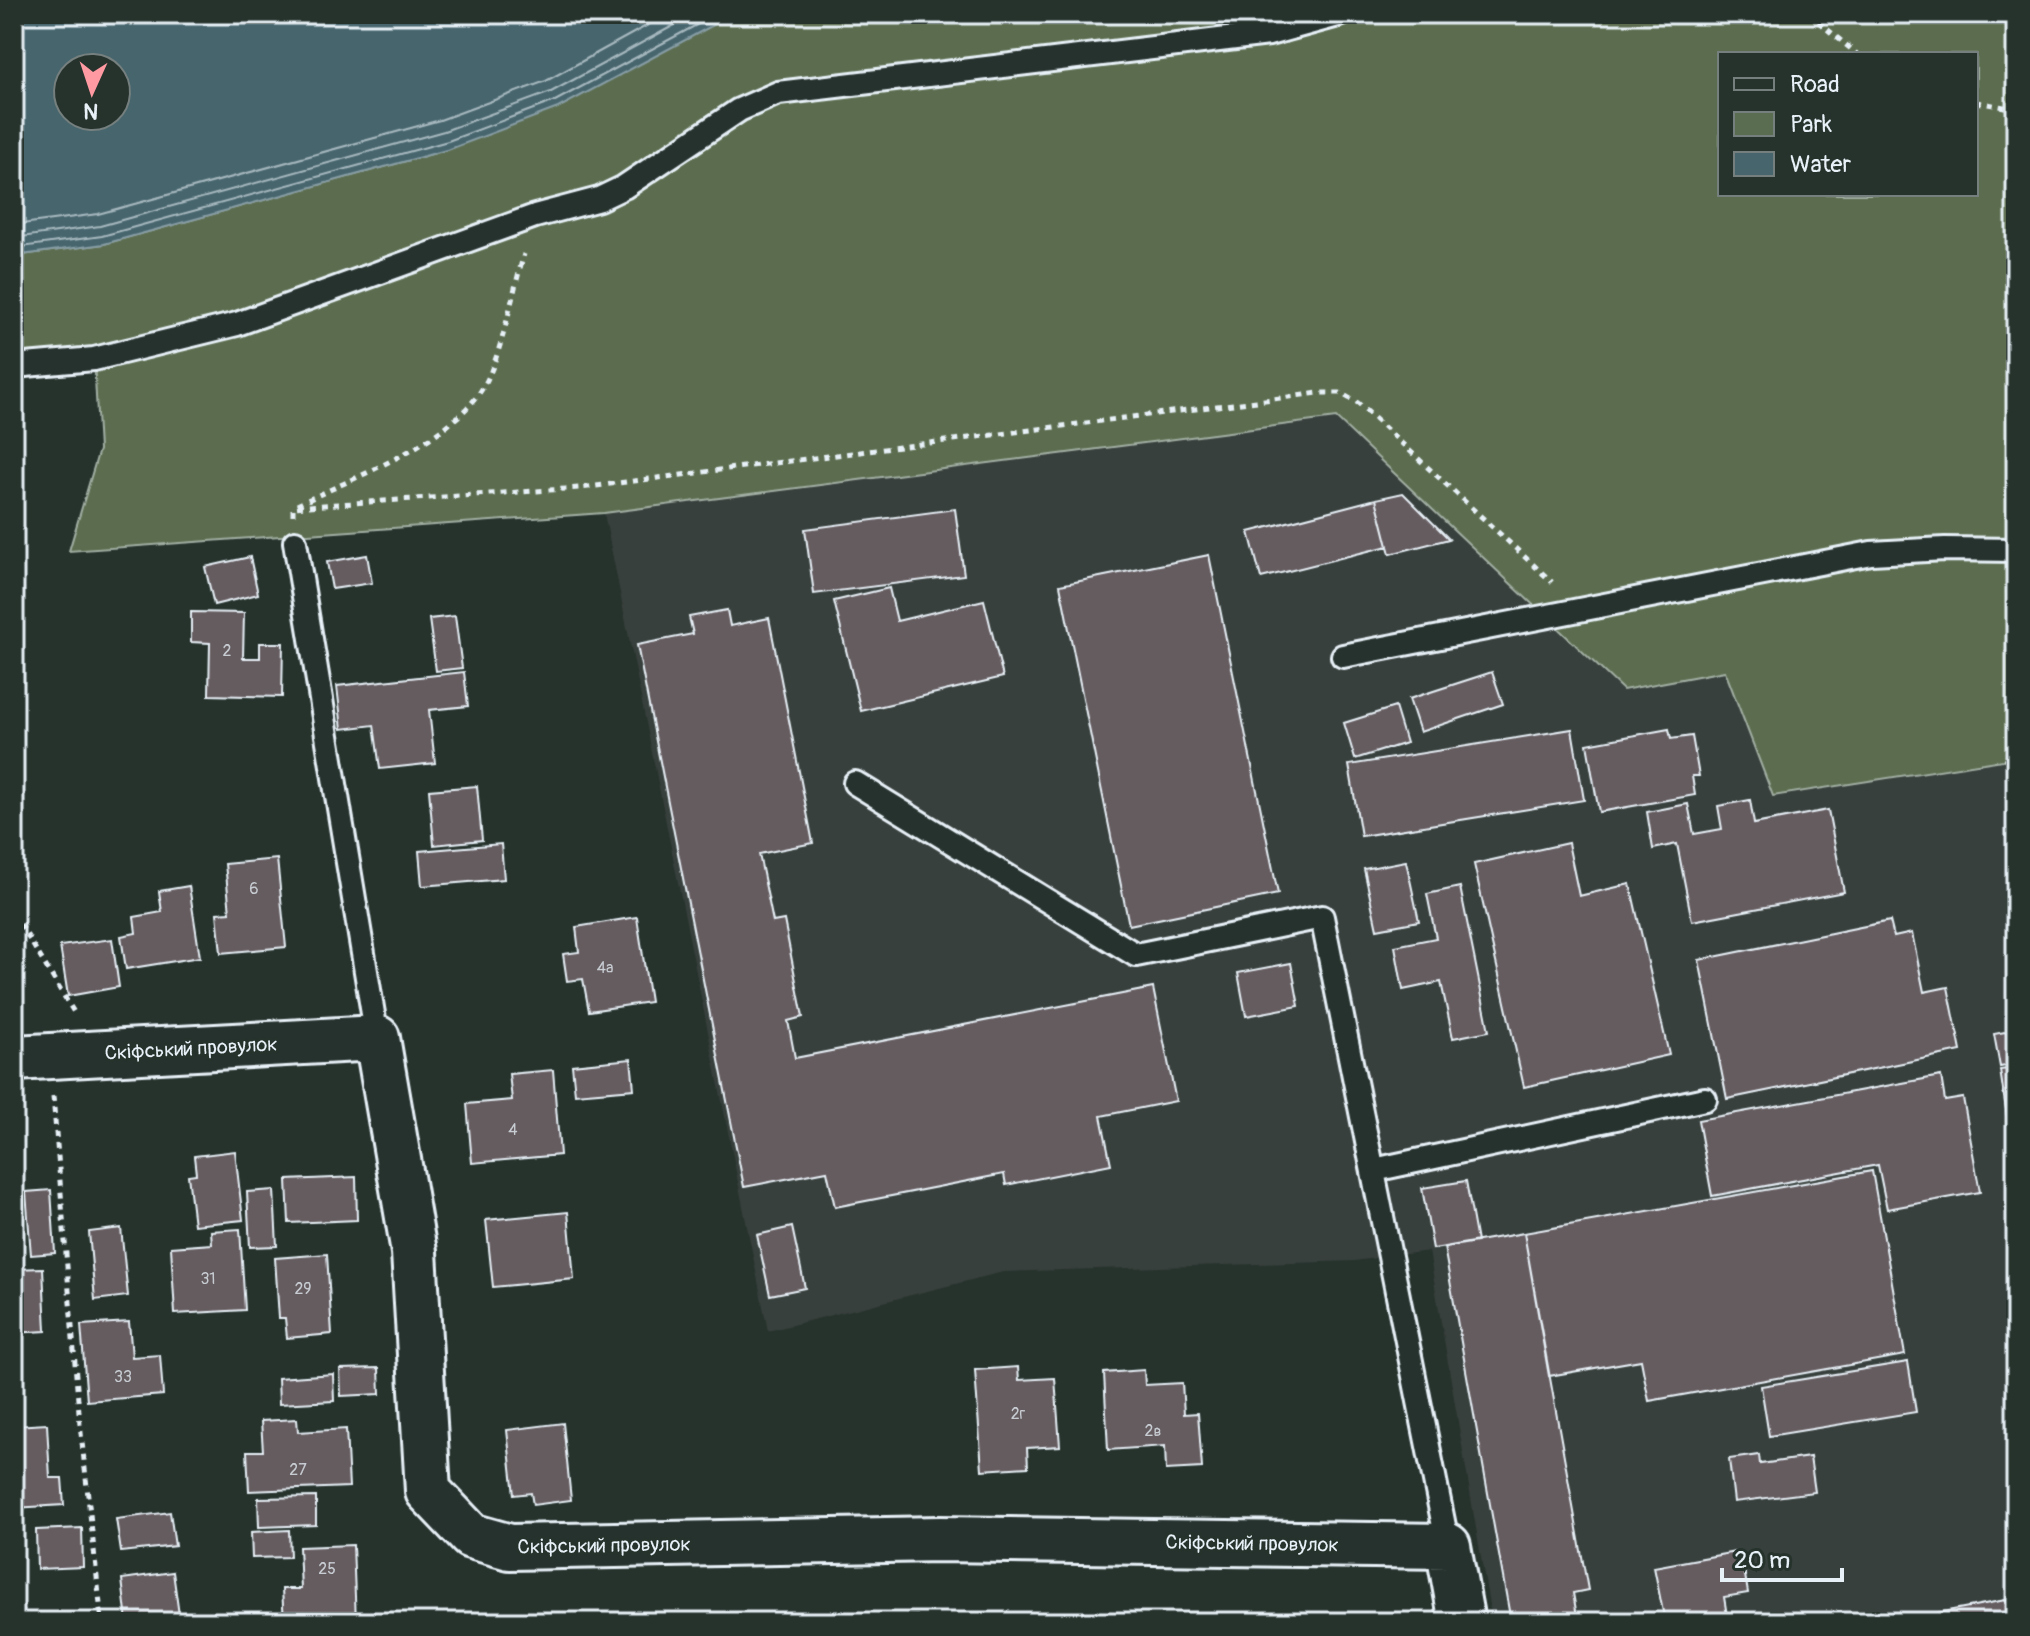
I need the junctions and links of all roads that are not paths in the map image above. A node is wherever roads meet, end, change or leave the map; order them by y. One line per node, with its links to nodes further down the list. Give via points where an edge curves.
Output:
1 (1342, 14): 2 (lane, via 1269,34 778,93 739,110 599,199 535,216 237,324 94,359)
2 (14, 366)
3 (295, 542): 7 (lane)
4 (2016, 550): 5 (lane, via 1871,553)
5 (1343, 656)
6 (855, 783): 10 (lane, via 1136,955 1322,917)
7 (377, 1038): 8 (street, Скіфський провулок); 11 (street, Скіфський провулок, via 414,1252 428,1491 471,1536 510,1547 940,1539)
8 (32, 1057)
9 (1705, 1099): 10 (lane)
10 (1374, 1170): 11 (lane)
11 (1448, 1546): 12 (street)
12 (1462, 1622)

